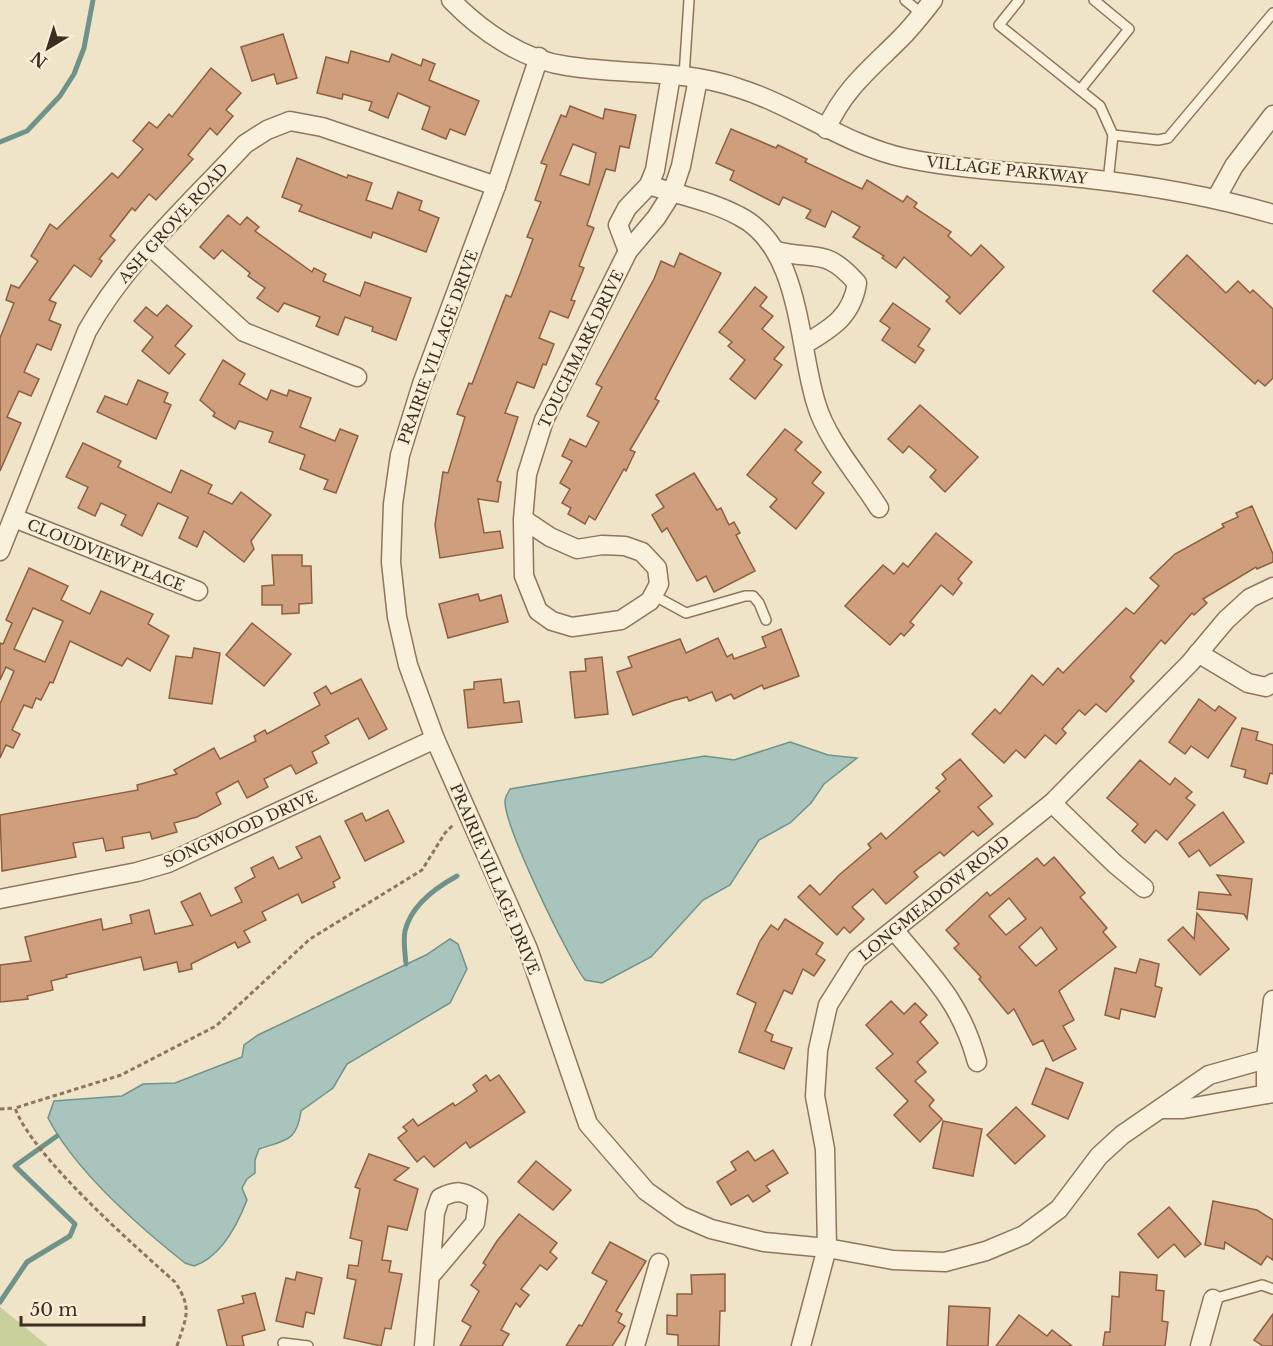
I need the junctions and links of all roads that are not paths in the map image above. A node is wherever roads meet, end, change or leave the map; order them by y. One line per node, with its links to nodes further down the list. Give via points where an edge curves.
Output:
1 (451, 0): 8 (street, VILLAGE PARKWAY, via 472,22 498,39)
2 (689, 0): 9 (lane)
3 (905, 0): 6 (lane)
4 (1019, 0): 10 (lane, via 999,25)
5 (1094, 0): 10 (lane, via 1129,29)
6 (928, 7): 12 (street, via 856,81)
7 (1273, 13): 13 (lane, via 1168,138)
8 (539, 57): 9 (street, VILLAGE PARKWAY, via 566,66); 18 (street, PRAIRIE VILLAGE DRIVE)
9 (684, 77): 12 (street, VILLAGE PARKWAY, via 738,87); 14 (street, TOUCHMARK DRIVE); 15 (street, TOUCHMARK DRIVE)
10 (1080, 90): 13 (lane, via 1100,106)
11 (1273, 115): 20 (street, via 1234,166)
12 (826, 129): 16 (street, VILLAGE PARKWAY, via 849,141 944,166)
13 (1113, 135): 16 (lane)
14 (659, 149): 15 (street); 17 (street, TOUCHMARK DRIVE)
15 (683, 154): 19 (street, TOUCHMARK DRIVE)
16 (1108, 182): 20 (street, VILLAGE PARKWAY)
17 (649, 185): 19 (street); 23 (street, TOUCHMARK DRIVE, via 627,208 618,225)
18 (496, 186): 22 (street, ASH GROVE ROAD, via 322,127 290,121 245,144); 37 (street, PRAIRIE VILLAGE DRIVE, via 422,384 400,455 393,504 391,562 397,617 408,665)
19 (672, 193): 23 (street, TOUCHMARK DRIVE); 24 (street, via 740,216 759,228)
20 (1217, 197): 21 (street, VILLAGE PARKWAY)
21 (1273, 214)
22 (150, 246): 26 (street, via 244,332); 28 (street, ASH GROVE ROAD, via 105,300 87,332)
23 (628, 251): 29 (street, TOUCHMARK DRIVE, via 544,420 527,474)
24 (776, 251): 25 (street); 25 (street, via 798,256 821,255 843,267 857,283 855,298 845,317)
25 (805, 344): 27 (street, via 815,402 825,429)
26 (357, 377)
27 (879, 508)
28 (14, 518): 30 (street, ASH GROVE ROAD); 32 (street, CLOUDVIEW PLACE)
29 (523, 519): 33 (street, via 577,549 614,545 642,552 657,568 659,584); 33 (street, TOUCHMARK DRIVE, via 524,576 538,611 552,621 572,627 621,620)
30 (0, 551)
31 (1273, 587): 35 (street, LONGMEADOW ROAD, via 1242,606)
32 (198, 591)
33 (653, 596): 34 (lane, via 686,613 753,596)
34 (766, 620)
35 (1198, 653): 36 (street, via 1248,682 1266,687); 38 (street, LONGMEADOW ROAD)
36 (1273, 683)
37 (435, 739): 40 (street, SONGWOOD DRIVE, via 168,863); 47 (street, PRAIRIE VILLAGE DRIVE, via 528,949 588,1124 646,1191 681,1216 711,1229 764,1242)
38 (1052, 803): 39 (street); 41 (street, LONGMEADOW ROAD)
39 (1144, 888)
40 (0, 899)
41 (894, 930): 44 (street, via 950,996 969,1034); 47 (street, LONGMEADOW ROAD, via 857,959 828,1005 818,1050 816,1096 825,1149)
42 (1273, 1000): 43 (street)
43 (1270, 1058): 45 (street); 46 (street, PRAIRIE VILLAGE DRIVE, via 1209,1075)
44 (976, 1062)
45 (1270, 1093): 46 (street, PRAIRIE VILLAGE DRIVE, via 1183,1109)
46 (1162, 1109): 47 (street, PRAIRIE VILLAGE DRIVE, via 1098,1155 1059,1209 1024,1235 986,1251 945,1262 893,1260)
47 (828, 1248): 56 (street, LONGMEADOW ROAD)
48 (659, 1263): 55 (street)
49 (431, 1275): 54 (street)
50 (1273, 1289): 51 (lane, via 1262,1285)
51 (1214, 1299): 57 (street)
52 (283, 1343): 53 (lane)
53 (308, 1346)
54 (424, 1346)
55 (635, 1346)
56 (801, 1346)
57 (1200, 1346)

